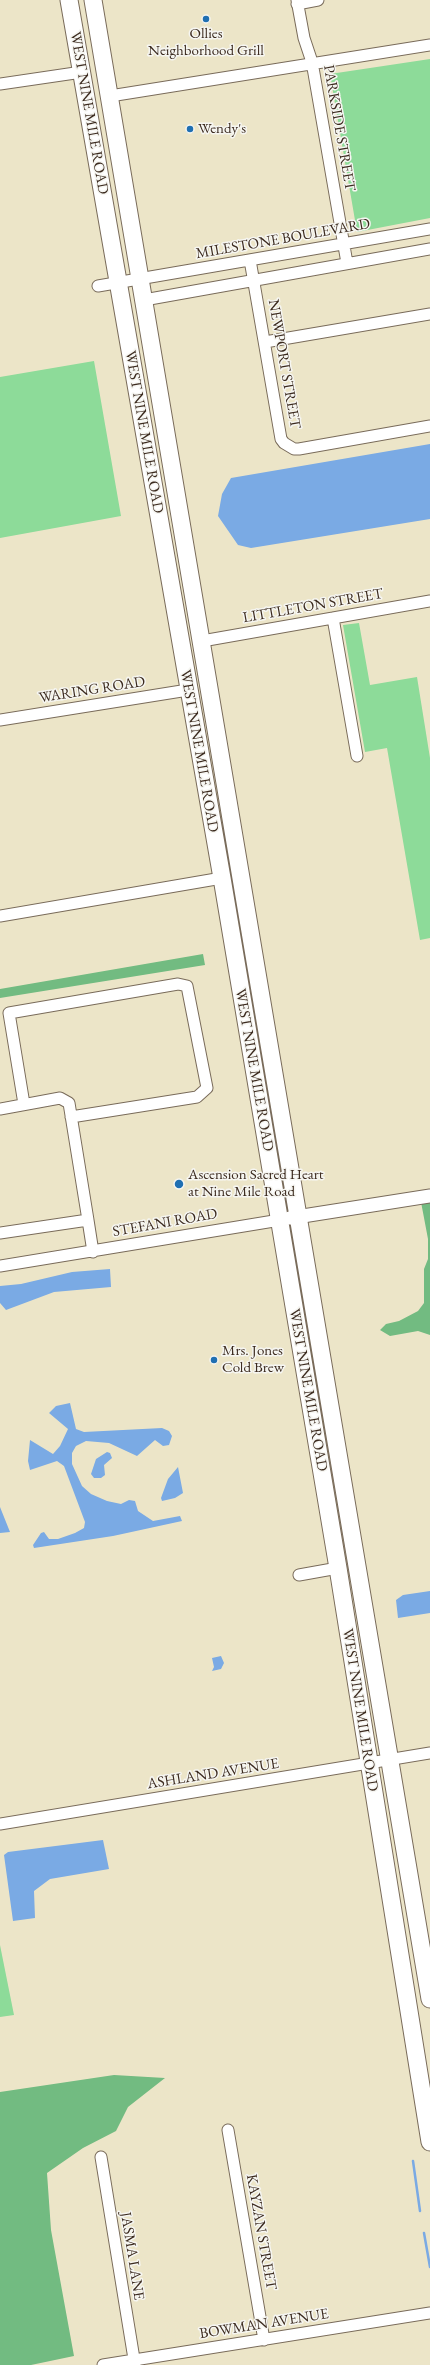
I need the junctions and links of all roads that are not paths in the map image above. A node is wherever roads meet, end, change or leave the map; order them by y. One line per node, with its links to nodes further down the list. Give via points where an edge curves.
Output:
1 (69, 0): 9 (main road, WEST NINE MILE ROAD)
2 (81, 0): 6 (main road)
3 (93, 0): 6 (main road, WEST NINE MILE ROAD)
4 (318, 0): 5 (street)
5 (297, 2): 8 (street, PARKSIDE STREET)
6 (99, 37): 11 (main road, WEST NINE MILE ROAD)
7 (430, 45): 8 (street, via 325,63)
8 (312, 62): 11 (street); 13 (street, PARKSIDE STREET)
9 (82, 72): 10 (street); 18 (main road, WEST NINE MILE ROAD, via 86,101)
10 (0, 84)
11 (110, 96): 18 (main road, WEST NINE MILE ROAD)
12 (430, 229): 13 (street, MILESTONE BOULEVARD)
13 (344, 244): 15 (street, MILESTONE BOULEVARD); 16 (street, PARKSIDE STREET)
14 (430, 249): 16 (street)
15 (250, 260): 17 (street, NEWPORT STREET); 18 (street, MILESTONE BOULEVARD)
16 (347, 263): 17 (street)
17 (254, 279): 20 (street); 22 (street, NEWPORT STREET)
18 (129, 280): 19 (street, MILESTONE BOULEVARD); 20 (main road, via 134,291); 24 (main road, via 126,288 134,307 153,422); 25 (main road, WEST NINE MILE ROAD)
19 (98, 286)
20 (144, 300): 24 (main road, WEST NINE MILE ROAD)
21 (430, 314): 22 (street)
22 (265, 342): 23 (street, NEWPORT STREET, via 281,438 288,447 299,449)
23 (430, 426)
24 (168, 439): 28 (main road, WEST NINE MILE ROAD)
25 (149, 466): 28 (main road, via 165,490 185,612 191,628); 29 (main road, WEST NINE MILE ROAD)
26 (430, 601): 27 (street, LITTLETON STREET)
27 (333, 618): 28 (street, LITTLETON STREET); 31 (street)
28 (202, 641): 32 (main road, WEST NINE MILE ROAD)
29 (188, 690): 30 (street, WARING ROAD); 32 (main road, via 199,699 229,851); 33 (main road, WEST NINE MILE ROAD)
30 (0, 720)
31 (357, 756)
32 (238, 858): 40 (main road, WEST NINE MILE ROAD)
33 (222, 878): 34 (street); 35 (main road, WEST NINE MILE ROAD)
34 (0, 916)
35 (247, 1030): 40 (main road, via 257,1040 289,1207); 42 (main road, WEST NINE MILE ROAD)
36 (24, 1104): 37 (street); 38 (street, via 60,1098 69,1103); 38 (street, via 9,1012 178,984 187,986 207,1088 197,1097)
37 (0, 1109)
38 (71, 1117): 41 (street)
39 (430, 1196): 40 (street, STEFANI ROAD)
40 (299, 1216): 42 (street, STEFANI ROAD); 46 (main road, WEST NINE MILE ROAD)
41 (88, 1220): 43 (street); 44 (street)
42 (280, 1220): 44 (street, STEFANI ROAD); 46 (main road, via 286,1224 294,1239 320,1395); 47 (main road, WEST NINE MILE ROAD)
43 (0, 1233)
44 (93, 1252): 45 (street, STEFANI ROAD)
45 (0, 1266)
46 (332, 1410): 50 (main road, WEST NINE MILE ROAD)
47 (338, 1568): 48 (street); 50 (main road, via 353,1595 380,1754); 51 (main road, WEST NINE MILE ROAD)
48 (299, 1575)
49 (430, 1753): 50 (street, ASHLAND AVENUE)
50 (390, 1760): 51 (street, ASHLAND AVENUE); 53 (main road, WEST NINE MILE ROAD)
51 (369, 1763): 52 (street, ASHLAND AVENUE); 53 (main road, via 382,1774 409,1929); 55 (main road, WEST NINE MILE ROAD)
52 (0, 1824)
53 (424, 1960): 54 (main road, WEST NINE MILE ROAD)
54 (430, 1999)
55 (427, 2112): 57 (main road, WEST NINE MILE ROAD)
56 (228, 2130): 60 (street, KAYZAN STREET)
57 (430, 2142)
58 (101, 2157): 61 (street, JASMA LANE)
59 (430, 2313): 60 (street, BOWMAN AVENUE)
60 (264, 2340): 61 (street, BOWMAN AVENUE)
61 (134, 2363): 62 (street, BOWMAN AVENUE)
62 (103, 2365)

